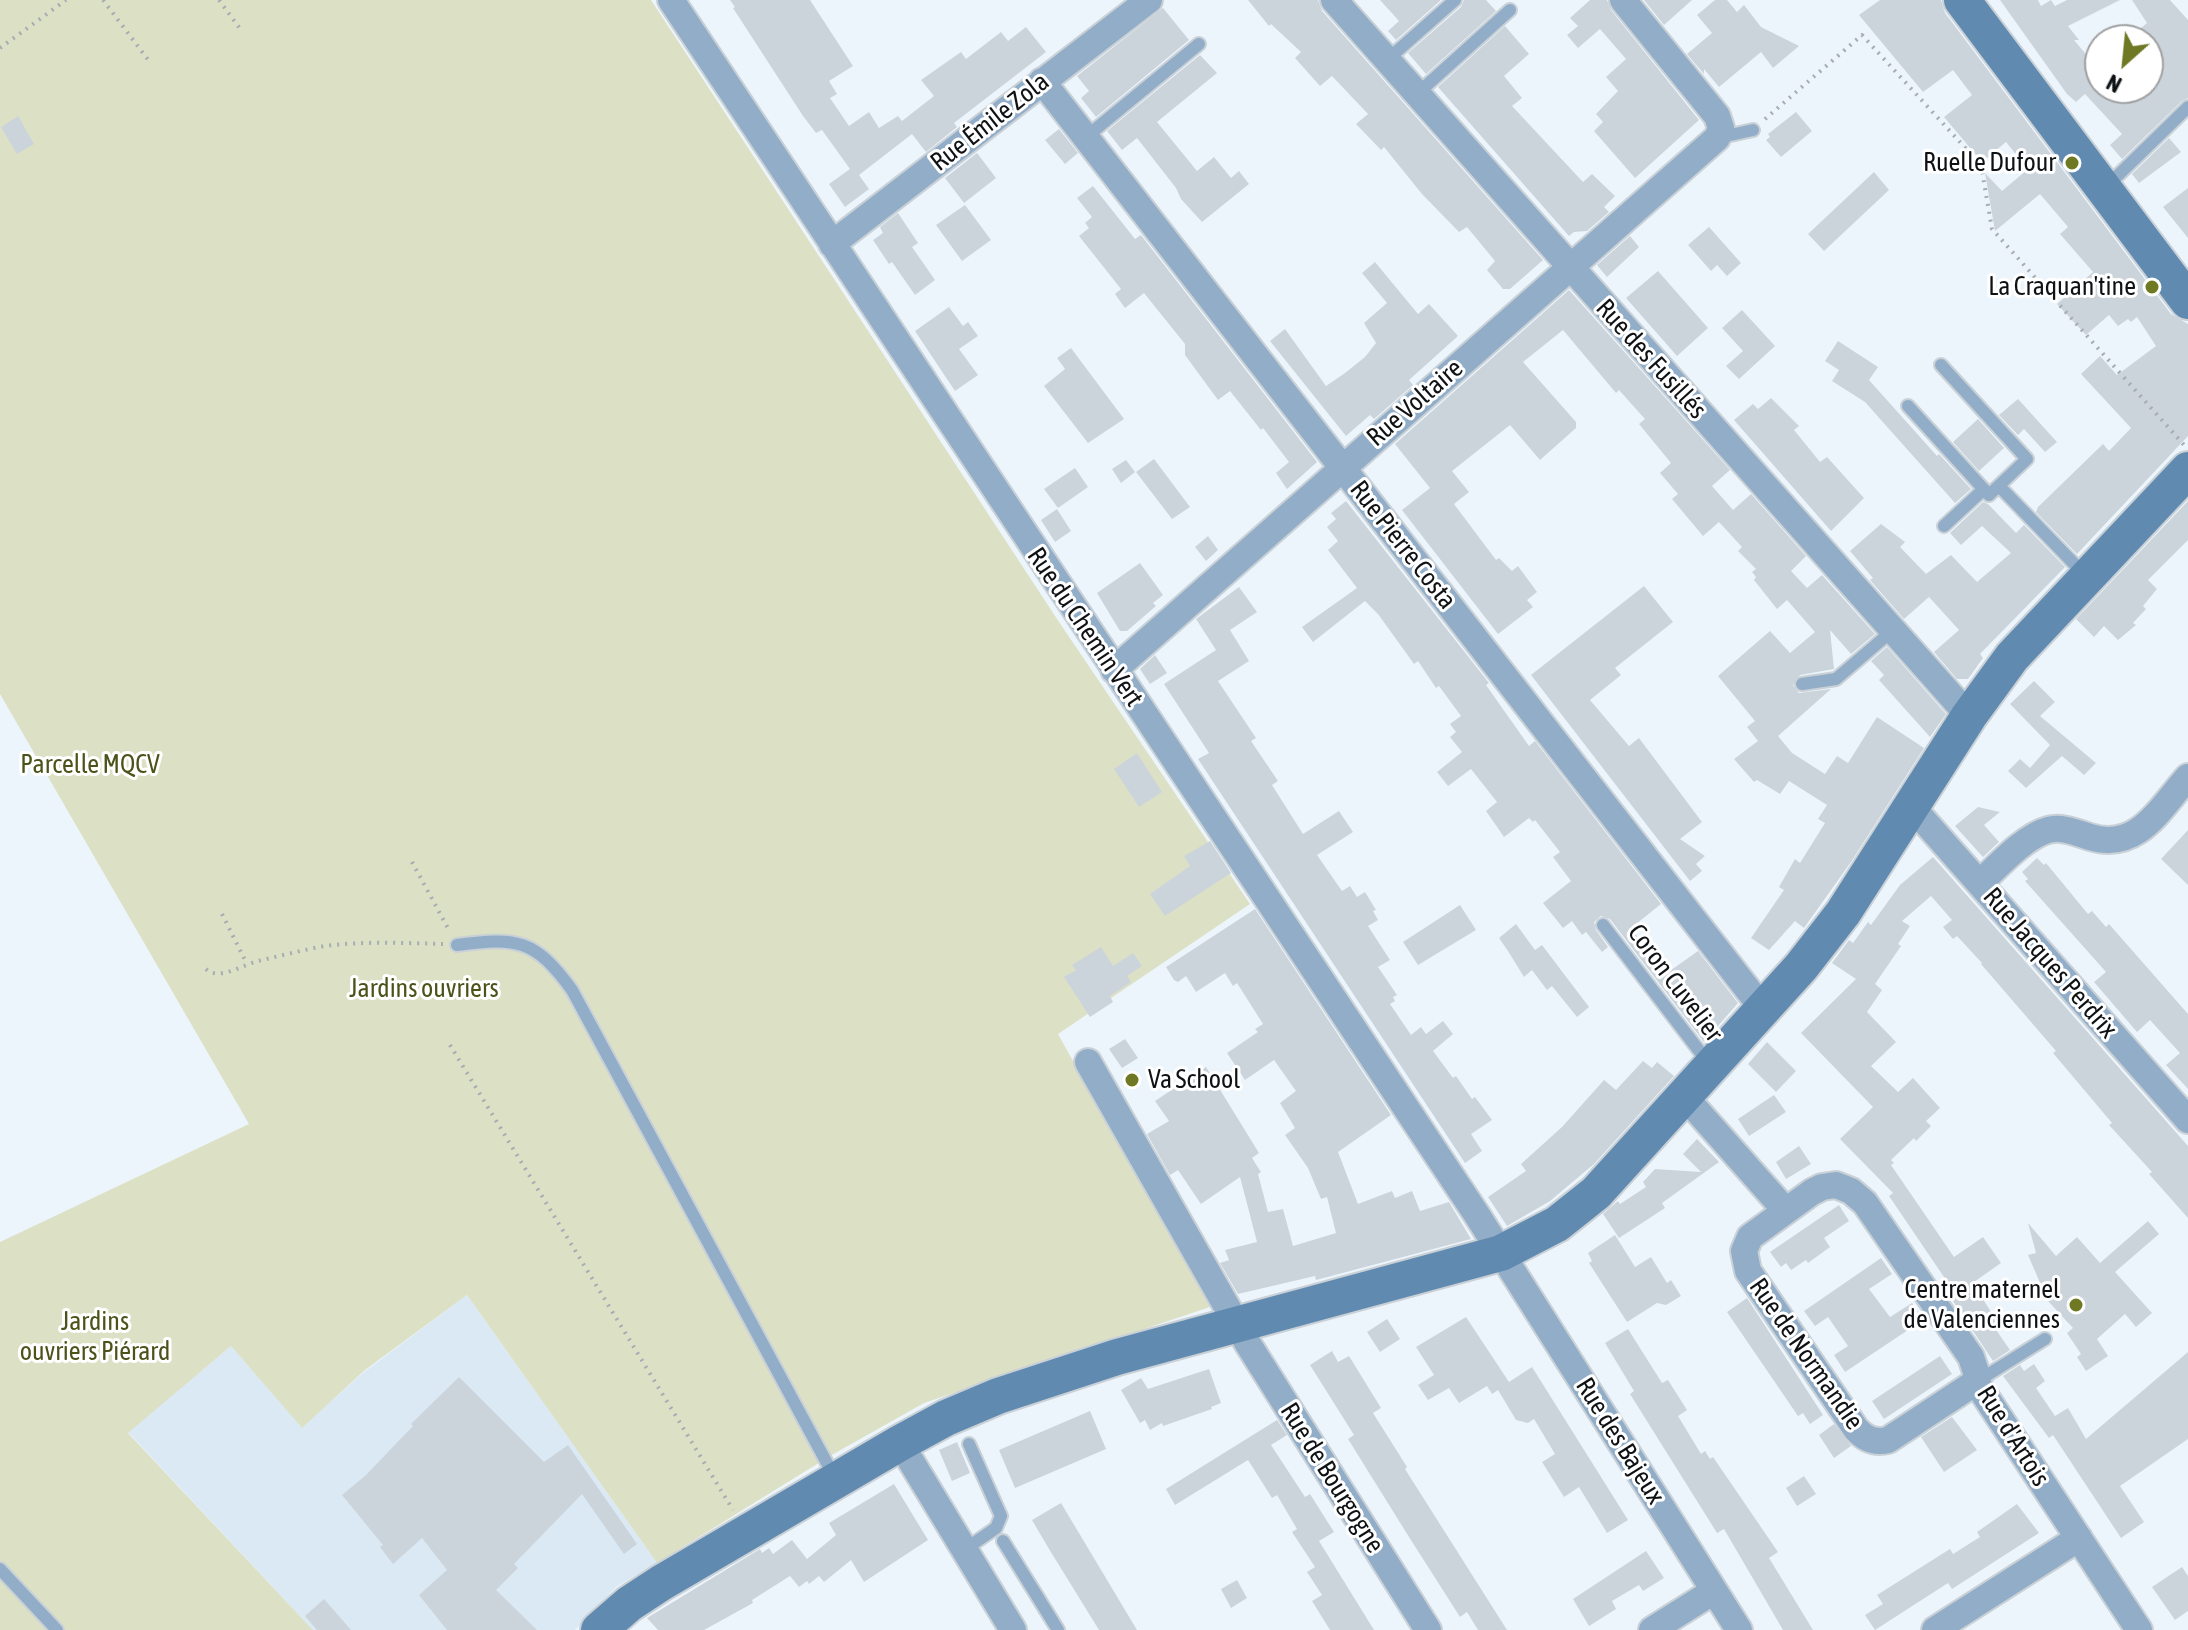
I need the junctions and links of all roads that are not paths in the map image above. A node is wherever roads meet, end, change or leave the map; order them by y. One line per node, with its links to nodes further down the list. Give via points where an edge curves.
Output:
1 (671, 0): 17 (street, Rue du Chemin Vert)
2 (1149, 0): 10 (street, Rue Émile Zola)
3 (1334, 0): 9 (street, Rue des Fusillés)
4 (1455, 0): 9 (lane)
5 (1623, 0): 15 (street, via 1717,116)
6 (1962, 0): 16 (main road)
7 (1510, 10): 11 (lane)
8 (1199, 44): 14 (lane)
9 (1387, 60): 11 (street, Rue des Fusillés)
10 (1042, 81): 14 (street, Rue Pierre Costa); 17 (street, Rue Émile Zola)
11 (1417, 94): 18 (street, Rue des Fusillés)
12 (2188, 107): 16 (lane)
13 (1753, 130): 15 (lane)
14 (1086, 137): 22 (street, Rue Pierre Costa)
15 (1717, 138): 18 (street, Rue Voltaire)
16 (2104, 188): 19 (main road)
17 (832, 244): 29 (street, Rue du Chemin Vert)
18 (1570, 267): 22 (street, Rue Voltaire); 28 (street, Rue des Fusillés)
19 (2188, 301)
20 (1941, 365): 24 (lane, via 2027,459)
21 (1908, 406): 25 (lane)
22 (1343, 468): 29 (street, Rue Voltaire); 37 (street, Rue Pierre Costa)
23 (2188, 470): 27 (main road)
24 (1999, 486): 25 (lane, via 1989,495); 27 (lane)
25 (1984, 489): 26 (lane)
26 (1944, 526)
27 (2087, 576): 31 (main road, via 2012,657)
28 (1892, 631): 30 (lane, via 1836,679); 31 (street, Rue des Fusillés)
29 (1114, 670): 43 (street, Rue du Chemin Vert)
30 (1802, 684)
31 (1969, 716): 33 (main road)
32 (2188, 777): 34 (street, via 2132,836 2113,842 2052,829 2029,840)
33 (1912, 807): 34 (street, Rue Jacques Perdrix); 37 (main road, via 1838,920)
34 (1980, 883): 41 (street, Rue Jacques Perdrix)
35 (1603, 925): 39 (lane, Coron Cuvelier)
36 (457, 945): 49 (lane, via 498,939 520,944 544,958 563,979)
37 (1763, 1009): 39 (main road)
38 (1088, 1062): 44 (street, Rue de Bourgogne)
39 (1712, 1068): 40 (main road)
40 (1685, 1097): 42 (street); 43 (main road, via 1584,1203 1557,1224)
41 (2188, 1120)
42 (1785, 1210): 46 (street, Rue d'Artois, via 1829,1186 1843,1187 1858,1197 1971,1357); 46 (street, Rue de Normandie, via 1750,1237 1745,1265 1860,1434 1888,1440)
43 (1501, 1253): 44 (main road); 54 (street, Rue des Bajeux)
44 (1237, 1325): 47 (main road, via 1012,1391); 59 (street, Rue de Bourgogne)
45 (2045, 1339): 46 (lane)
46 (1976, 1382): 50 (street, Rue d'Artois)
47 (900, 1443): 49 (main road); 52 (street)
48 (969, 1444): 52 (lane, via 1001,1516 996,1528)
49 (836, 1480): 56 (main road, via 647,1592)
50 (2079, 1538): 62 (street); 63 (street, Rue d'Artois)
51 (1003, 1541): 58 (lane)
52 (964, 1550): 57 (street)
53 (0, 1569): 55 (lane)
54 (1714, 1591): 60 (street); 61 (street, Rue des Bajeux)
55 (57, 1630)
56 (599, 1630)
57 (1013, 1630)
58 (1058, 1630)
59 (1428, 1630)
60 (1652, 1630)
61 (1739, 1630)
62 (1935, 1630)
63 (2139, 1630)

